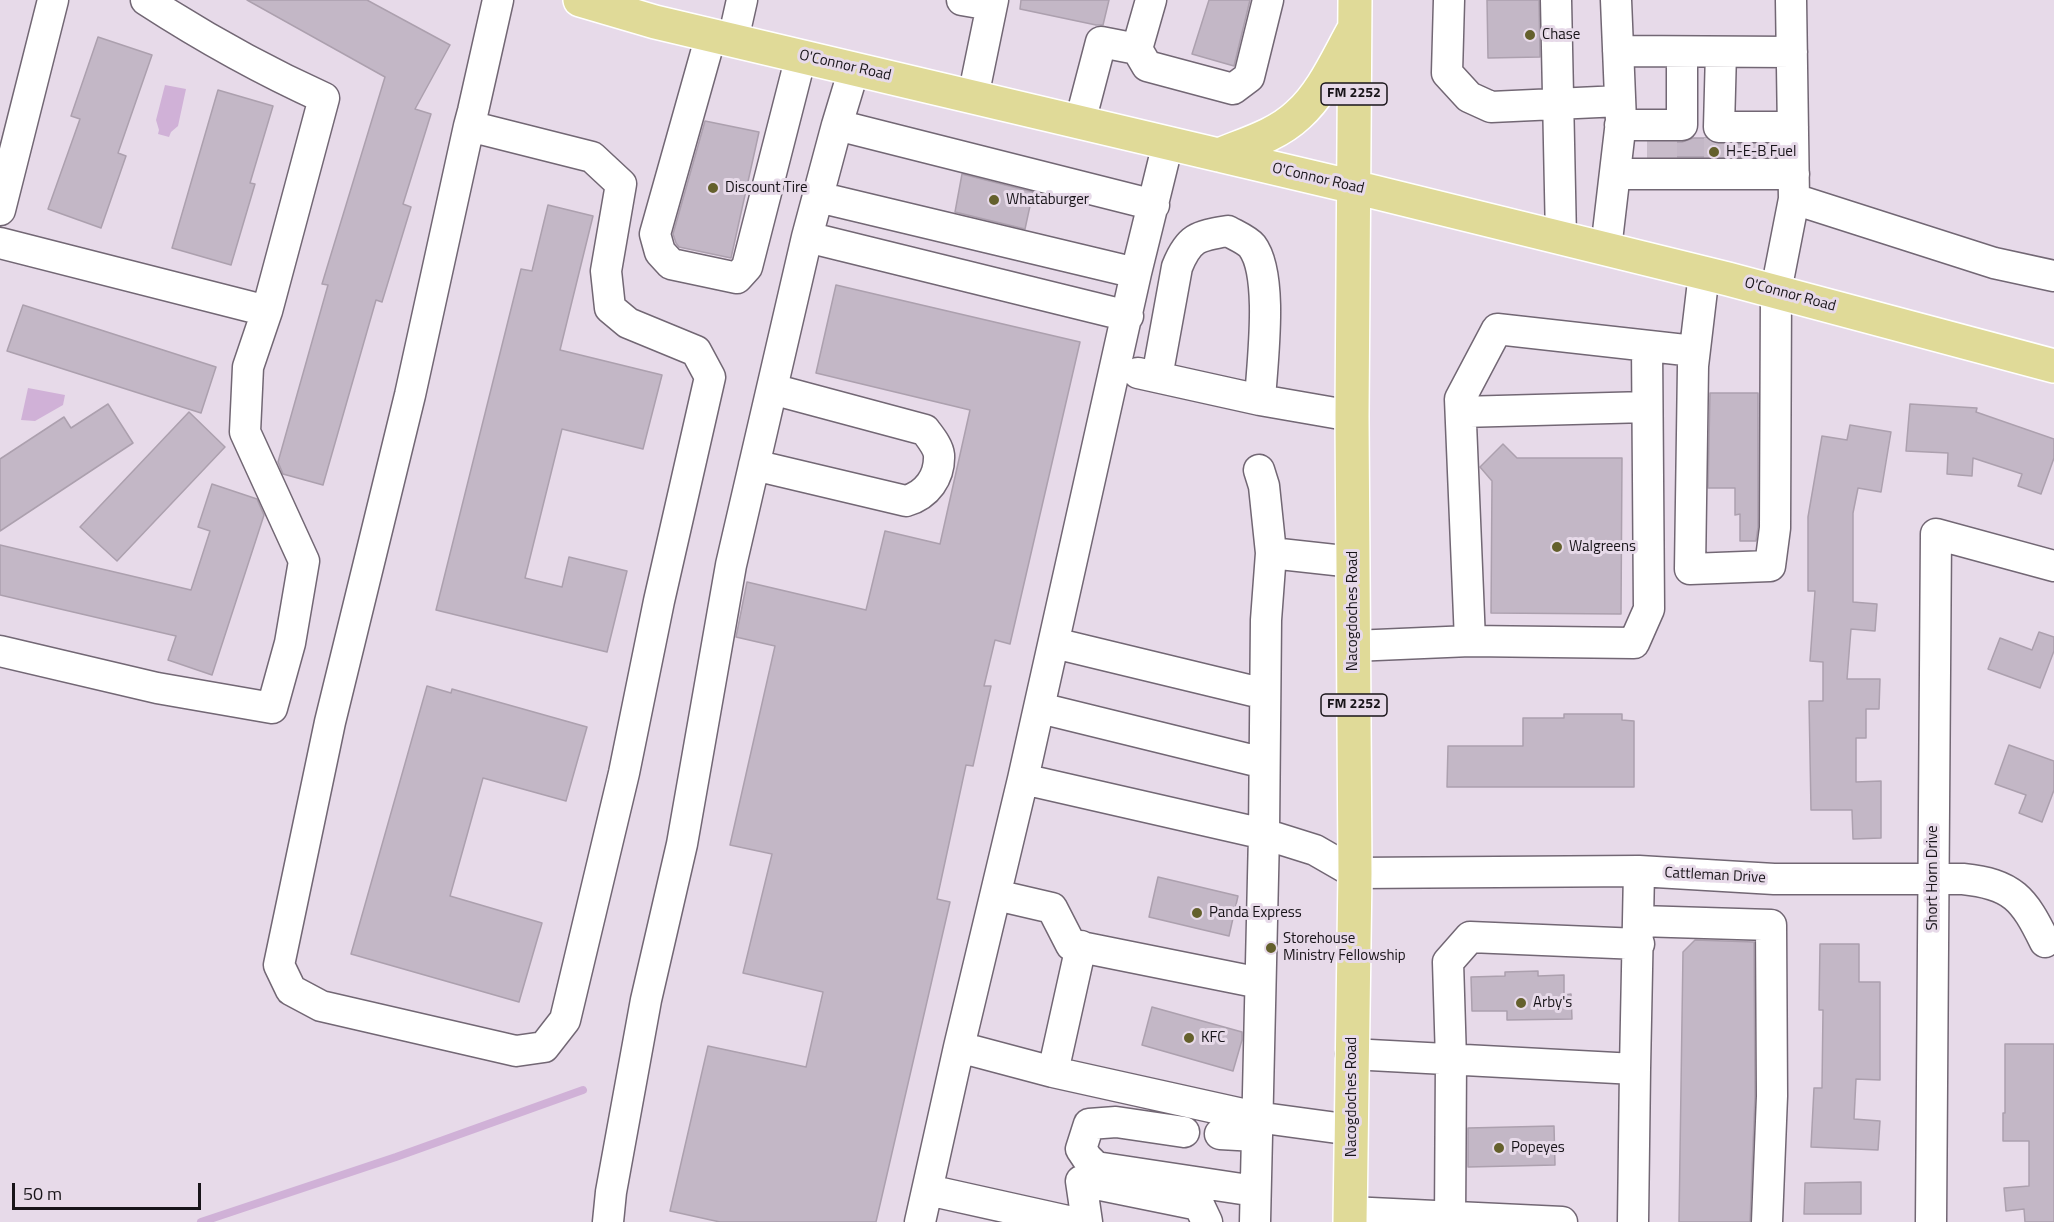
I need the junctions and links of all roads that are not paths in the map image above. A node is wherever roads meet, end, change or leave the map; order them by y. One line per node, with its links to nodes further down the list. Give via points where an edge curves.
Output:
1 (53, 0): 37 (street)
2 (146, 0): 46 (street, via 281,79 324,98)
3 (498, 0): 27 (street)
4 (580, 0): 15 (main road, O'Connor Road)
5 (742, 0): 15 (street)
6 (962, 0): 13 (street)
7 (1151, 0): 16 (street)
8 (1268, 0): 16 (street, via 1249,77 1233,89 1147,66)
9 (1449, 0): 24 (street, via 1448,73 1468,97 1491,107)
10 (1557, 0): 24 (street)
11 (1616, 0): 17 (street)
12 (1791, 0): 20 (street)
13 (992, 3): 23 (street)
14 (1355, 14): 32 (main road, via 1318,91 1299,115 1271,133); 34 (main road, Nacogdoches Road / FM 2252)
15 (722, 38): 21 (main road, O'Connor Road); 21 (street, via 655,234 660,252 671,264 737,278 747,267)
16 (1137, 49): 26 (street, via 1101,42)
17 (1618, 51): 18 (street); 25 (street)
18 (1682, 52): 19 (street); 30 (street)
19 (1721, 52): 20 (street); 31 (street)
20 (1792, 52): 31 (street)
21 (801, 56): 22 (main road, O'Connor Road)
22 (854, 69): 23 (main road, O'Connor Road); 28 (street)
23 (973, 97): 26 (main road, O'Connor Road)
24 (1558, 104): 25 (street); 39 (street)
25 (1620, 113): 30 (street); 33 (street)
26 (1080, 122): 29 (main road, O'Connor Road)
27 (469, 126): 27 (street, via 410,395 330,722 279,965 291,990 321,1006 516,1051 544,1047 565,1020 624,773 710,377 696,351 628,322 610,308 606,272 621,184 592,157)
28 (837, 126): 35 (street); 36 (street)
29 (1168, 143): 32 (main road, O'Connor Road); 36 (street)
30 (1673, 151): 31 (street); 33 (street)
31 (1754, 154): 44 (street, via 1994,263); 45 (street)
32 (1219, 155): 34 (main road, O'Connor Road)
33 (1615, 174): 41 (street)
34 (1354, 187): 39 (main road, O'Connor Road); 57 (main road, Nacogdoches Road / FM 2252)
35 (818, 197): 38 (street); 42 (street)
36 (1154, 205): 42 (street)
37 (0, 210)
38 (807, 237): 47 (street); 53 (street)
39 (1561, 238): 41 (main road, O'Connor Road)
40 (0, 243): 46 (street)
41 (1606, 249): 43 (main road, O'Connor Road)
42 (1136, 273): 47 (street)
43 (1704, 273): 45 (main road, O'Connor Road); 49 (street)
44 (2054, 276)
45 (1776, 291): 49 (street, via 1775,528 1770,566 1690,569); 50 (main road, O'Connor Road)
46 (267, 311): 66 (street, via 248,367 245,432 304,561 290,643 272,708 157,688)
47 (1128, 316): 51 (street)
48 (1647, 346): 49 (street); 55 (street); 56 (street, via 1497,329 1460,399)
49 (1694, 351)
50 (2054, 366)
51 (1116, 367): 52 (street); 64 (street)
52 (1157, 377): 54 (street); 54 (street, via 1183,252 1191,242 1206,235 1228,231 1251,246 1263,274)
53 (772, 389): 58 (street); 58 (street, via 925,430 939,454 936,469 927,491 906,501)
54 (1260, 400): 57 (street)
55 (1647, 407): 56 (street); 63 (street, via 1649,609 1634,644)
56 (1461, 412): 63 (street)
57 (1352, 416): 61 (main road, Nacogdoches Road / FM 2252)
58 (754, 465): 97 (street, via 731,565 682,844 646,1000)
59 (1259, 470): 60 (street)
60 (1271, 553): 61 (street); 67 (street)
61 (1353, 562): 65 (main road, Nacogdoches Road / FM 2252)
62 (2054, 567): 75 (street, Short Horn Drive, via 1936,534)
63 (1470, 641): 65 (street)
64 (1054, 643): 67 (street); 68 (street)
65 (1353, 646): 73 (main road, Nacogdoches Road / FM 2252)
66 (0, 651)
67 (1265, 694): 69 (street)
68 (1040, 708): 69 (street); 70 (street)
69 (1264, 763): 71 (street)
70 (1023, 779): 71 (street); 76 (street)
71 (1264, 834): 73 (street, via 1315,850); 81 (street)
72 (1639, 871): 73 (street, Cattleman Drive); 74 (street, Cattleman Drive); 78 (street)
73 (1355, 873): 83 (main road, Nacogdoches Road / FM 2252)
74 (1774, 879): 75 (street, Cattleman Drive); 77 (street)
75 (1932, 879): 79 (street, Cattleman Drive, via 1990,882 2018,898); 106 (street, Short Horn Drive)
76 (996, 895): 80 (street, via 1052,908 1071,945); 82 (street)
77 (1771, 925): 78 (street); 105 (street, via 1772,1096)
78 (1639, 932): 84 (street, via 1470,937 1448,962); 85 (street)
79 (2045, 942)
80 (1081, 946): 81 (street); 86 (street)
81 (1260, 983): 87 (street)
82 (959, 1047): 86 (street); 93 (street)
83 (1351, 1054): 84 (street); 88 (main road, Nacogdoches Road / FM 2252)
84 (1451, 1060): 85 (street); 96 (street)
85 (1635, 1069): 104 (street)
86 (1053, 1072): 87 (street)
87 (1256, 1127): 88 (street); 90 (street); 94 (street)
88 (1352, 1130): 95 (main road, Nacogdoches Road / FM 2252)
89 (1185, 1132): 94 (street, via 1116,1122 1089,1124 1081,1149 1096,1167)
90 (1220, 1134)
91 (1065, 1154): 92 (street)
92 (1081, 1180): 100 (street); 101 (street, via 1199,1205)
93 (928, 1190): 98 (street); 99 (street)
94 (1255, 1191): 102 (street)
95 (1350, 1217): 96 (street)
96 (1450, 1220): 103 (street)
97 (608, 1222)
98 (920, 1222)
99 (1072, 1222)
100 (1087, 1222)
101 (1207, 1222)
102 (1255, 1222)
103 (1562, 1222)
104 (1633, 1222)
105 (1767, 1222)
106 (1931, 1222)

